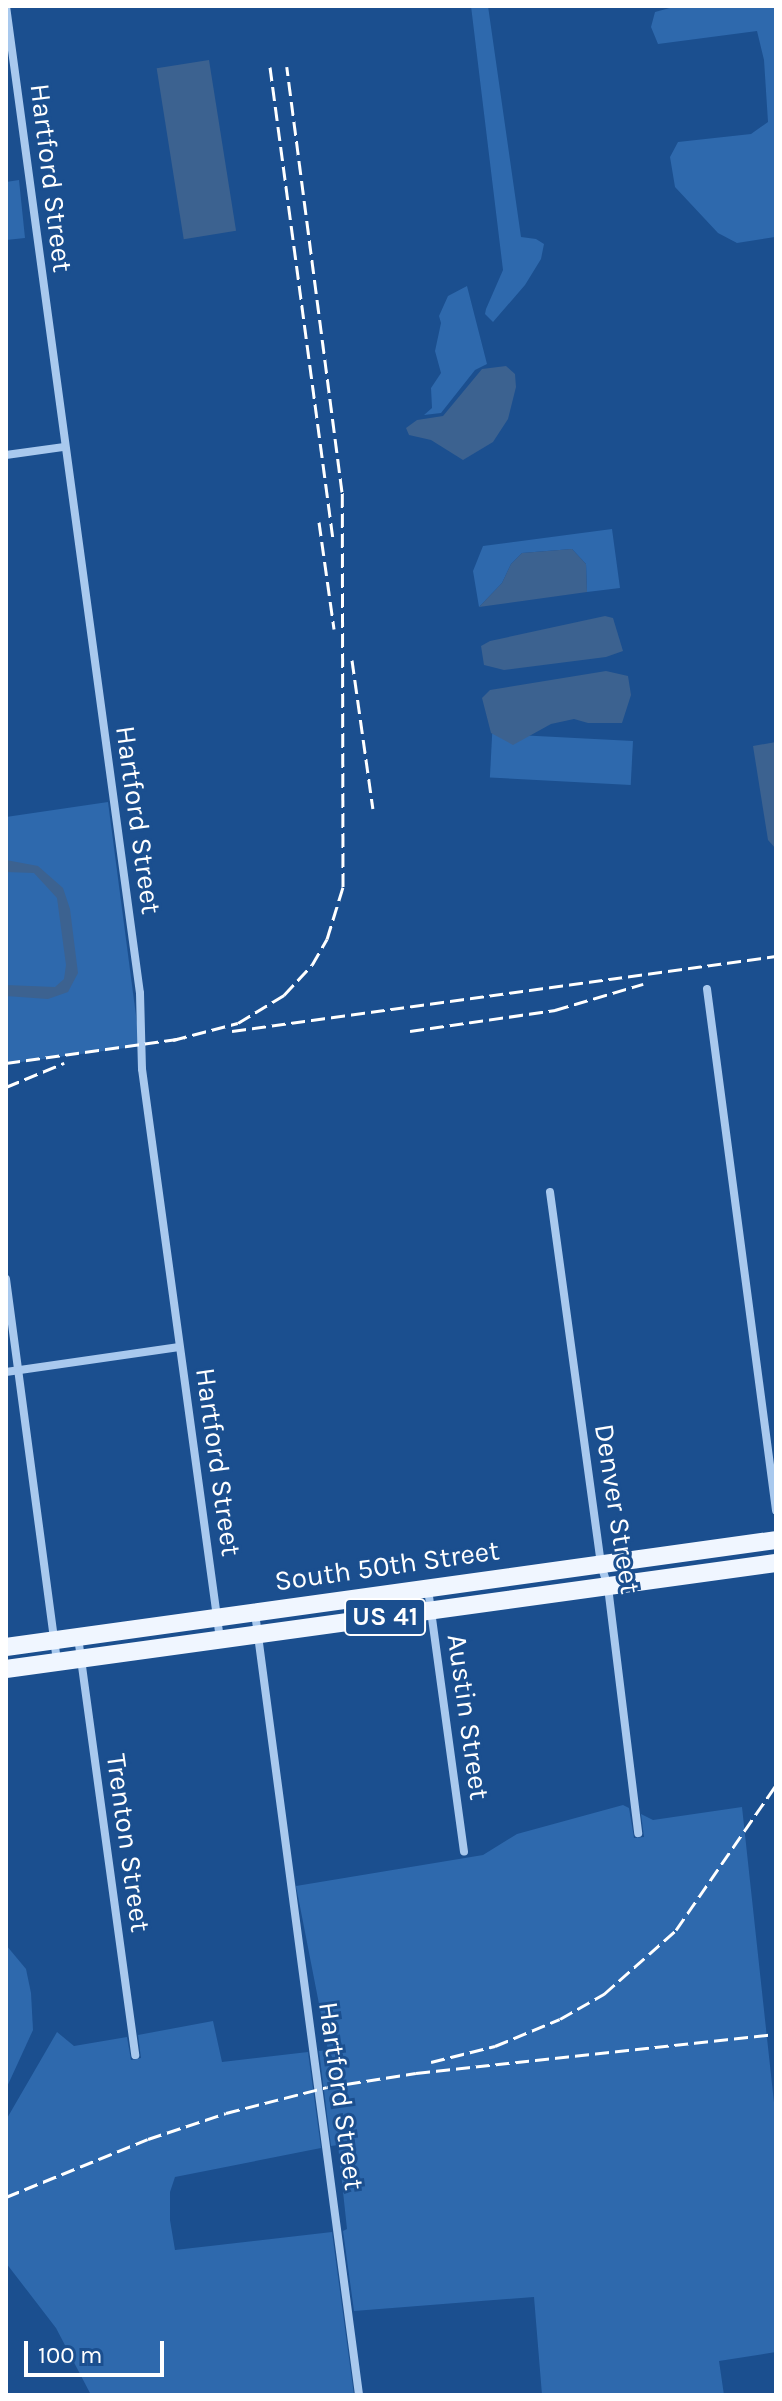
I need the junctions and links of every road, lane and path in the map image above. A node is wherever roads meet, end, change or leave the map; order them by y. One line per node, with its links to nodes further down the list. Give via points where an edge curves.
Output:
1 (6, 6): 2 (street, Hartford Street)
2 (64, 447): 3 (street); 7 (street, Hartford Street, via 140,993 142,1069)
3 (6, 455)
4 (707, 989): 10 (street)
5 (550, 1192): 13 (street, Denver Street)
6 (6, 1279): 8 (street)
7 (179, 1347): 8 (street); 18 (street, Hartford Street)
8 (18, 1370): 9 (street); 21 (street)
9 (6, 1372)
10 (776, 1510)
11 (776, 1540): 13 (main road, South 50th Street / US 41)
12 (776, 1563): 14 (main road, South 50th Street / US 41)
13 (601, 1565): 14 (street, Denver Street); 15 (main road, South 50th Street / US 41)
14 (608, 1587): 16 (main road, South 50th Street / US 41); 27 (street, Denver Street)
15 (428, 1589): 16 (street, Austin Street); 17 (main road, South 50th Street / US 41)
16 (431, 1611): 19 (main road, South 50th Street / US 41); 28 (street, Austin Street)
17 (255, 1613): 18 (main road, South 50th Street / US 41); 19 (street, Hartford Street)
18 (217, 1618): 20 (main road, South 50th Street / US 41); 22 (street, Hartford Street)
19 (257, 1635): 22 (main road, South 50th Street / US 41); 30 (street, Hartford Street)
20 (78, 1637): 21 (main road, South 50th Street / US 41); 24 (street, Trenton Street)
21 (55, 1640): 23 (main road, South 50th Street / US 41); 25 (street)
22 (220, 1640): 24 (main road, South 50th Street / US 41)
23 (6, 1647)
24 (81, 1659): 25 (main road, South 50th Street / US 41); 29 (street, Trenton Street)
25 (57, 1662): 26 (main road, South 50th Street / US 41)
26 (6, 1669)
27 (638, 1833)
28 (464, 1852)
29 (135, 2055)
30 (359, 2395)

